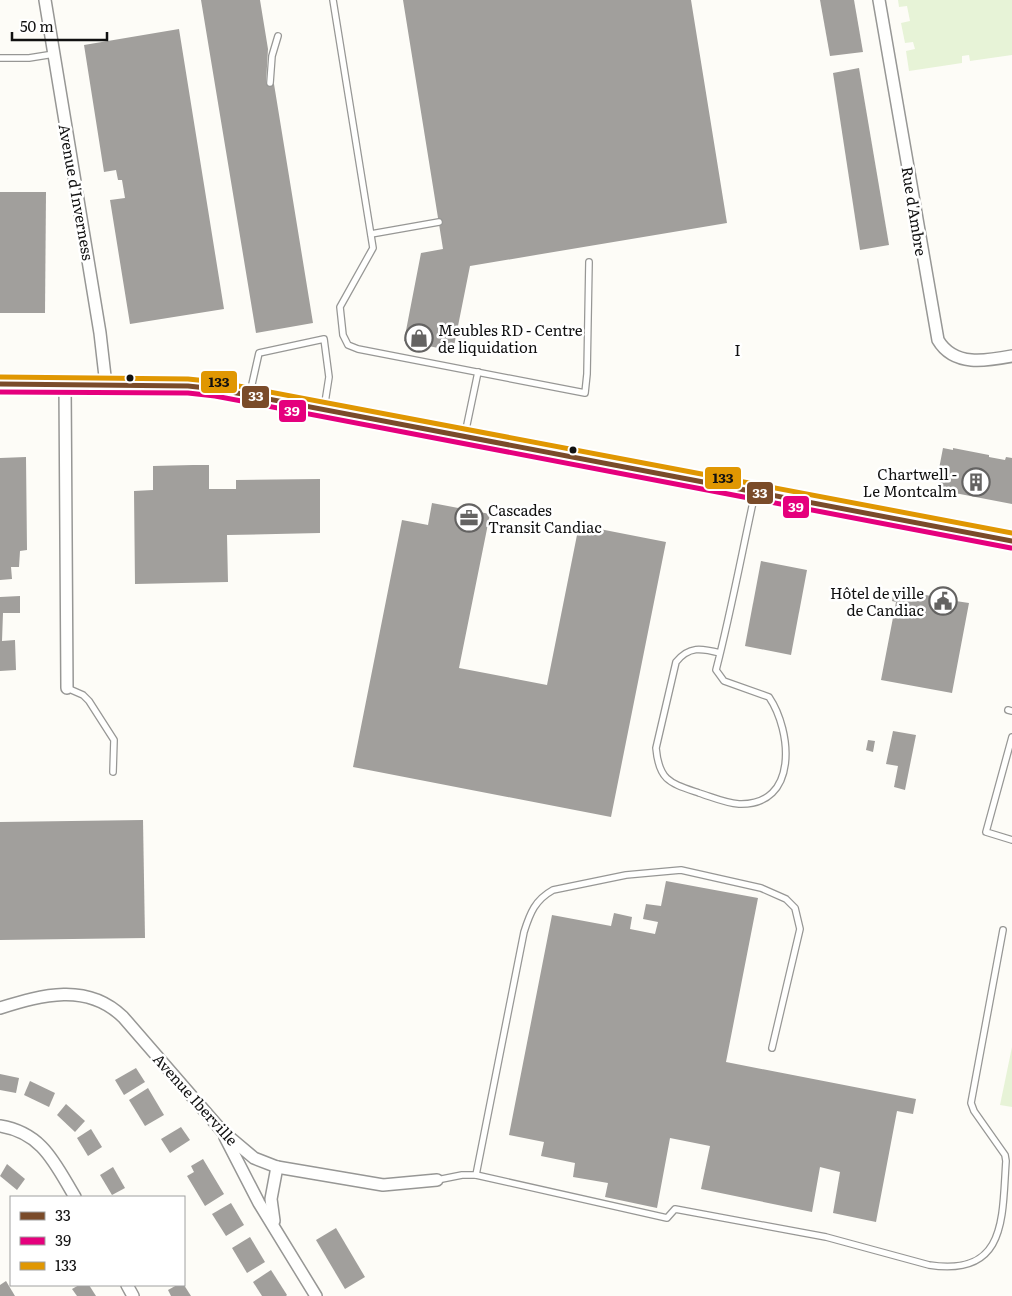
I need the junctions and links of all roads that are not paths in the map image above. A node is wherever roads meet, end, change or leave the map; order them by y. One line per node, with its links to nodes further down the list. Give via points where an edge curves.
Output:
1 (45, 0): 5 (street, Avenue d'Inverness)
2 (333, 0): 9 (lane)
3 (880, 0): 11 (street, Rue d'Ambre, via 938,340 946,352 961,360)
4 (278, 36): 7 (lane, via 272,56)
5 (54, 54): 6 (lane); 15 (street, Avenue d'Inverness, via 104,354)
6 (0, 58)
7 (270, 83)
8 (439, 222): 9 (lane)
9 (371, 234): 12 (lane, via 372,251 340,307 346,342 358,349)
10 (589, 262): 12 (lane, via 585,393)
11 (1012, 356)
12 (478, 372): 18 (lane)
13 (0, 384): 14 (street)
14 (64, 384): 15 (street); 22 (street)
15 (106, 385): 16 (street, via 196,387)
16 (250, 395): 17 (street); 17 (lane, via 259,353 324,339 329,377)
17 (324, 409): 18 (street)
18 (465, 436): 19 (street)
19 (756, 491): 20 (street); 21 (lane)
20 (1012, 541)
21 (720, 653): 21 (lane, via 716,670 724,681 772,695 784,728 786,764 779,782 767,797 740,804 673,784 657,762 656,748 676,662 697,648)
22 (67, 688): 24 (lane, via 89,701 114,740)
23 (1012, 737): 25 (lane, via 986,832)
24 (113, 772)
25 (1012, 840)
26 (1003, 930): 32 (lane, via 972,1102 974,1111 1006,1161 1002,1222 993,1246 971,1264 942,1268 929,1266 826,1237 675,1209 667,1218)
27 (0, 1008): 30 (street, Avenue Iberville, via 56,994 88,997 106,1004 123,1017)
28 (772, 1048): 32 (lane, via 800,929 795,908 786,899 761,888 681,870 626,875 553,890 533,907 524,932)
29 (0, 1126): 34 (street, via 24,1132 38,1142)
30 (222, 1131): 31 (street, Avenue Iberville, via 252,1156); 35 (street, via 239,1168)
31 (277, 1167): 33 (street, Avenue Iberville, via 383,1185); 35 (street, via 271,1205)
32 (476, 1175): 33 (lane)
33 (437, 1180)
34 (74, 1196)
35 (277, 1230): 36 (street)
36 (316, 1296)

